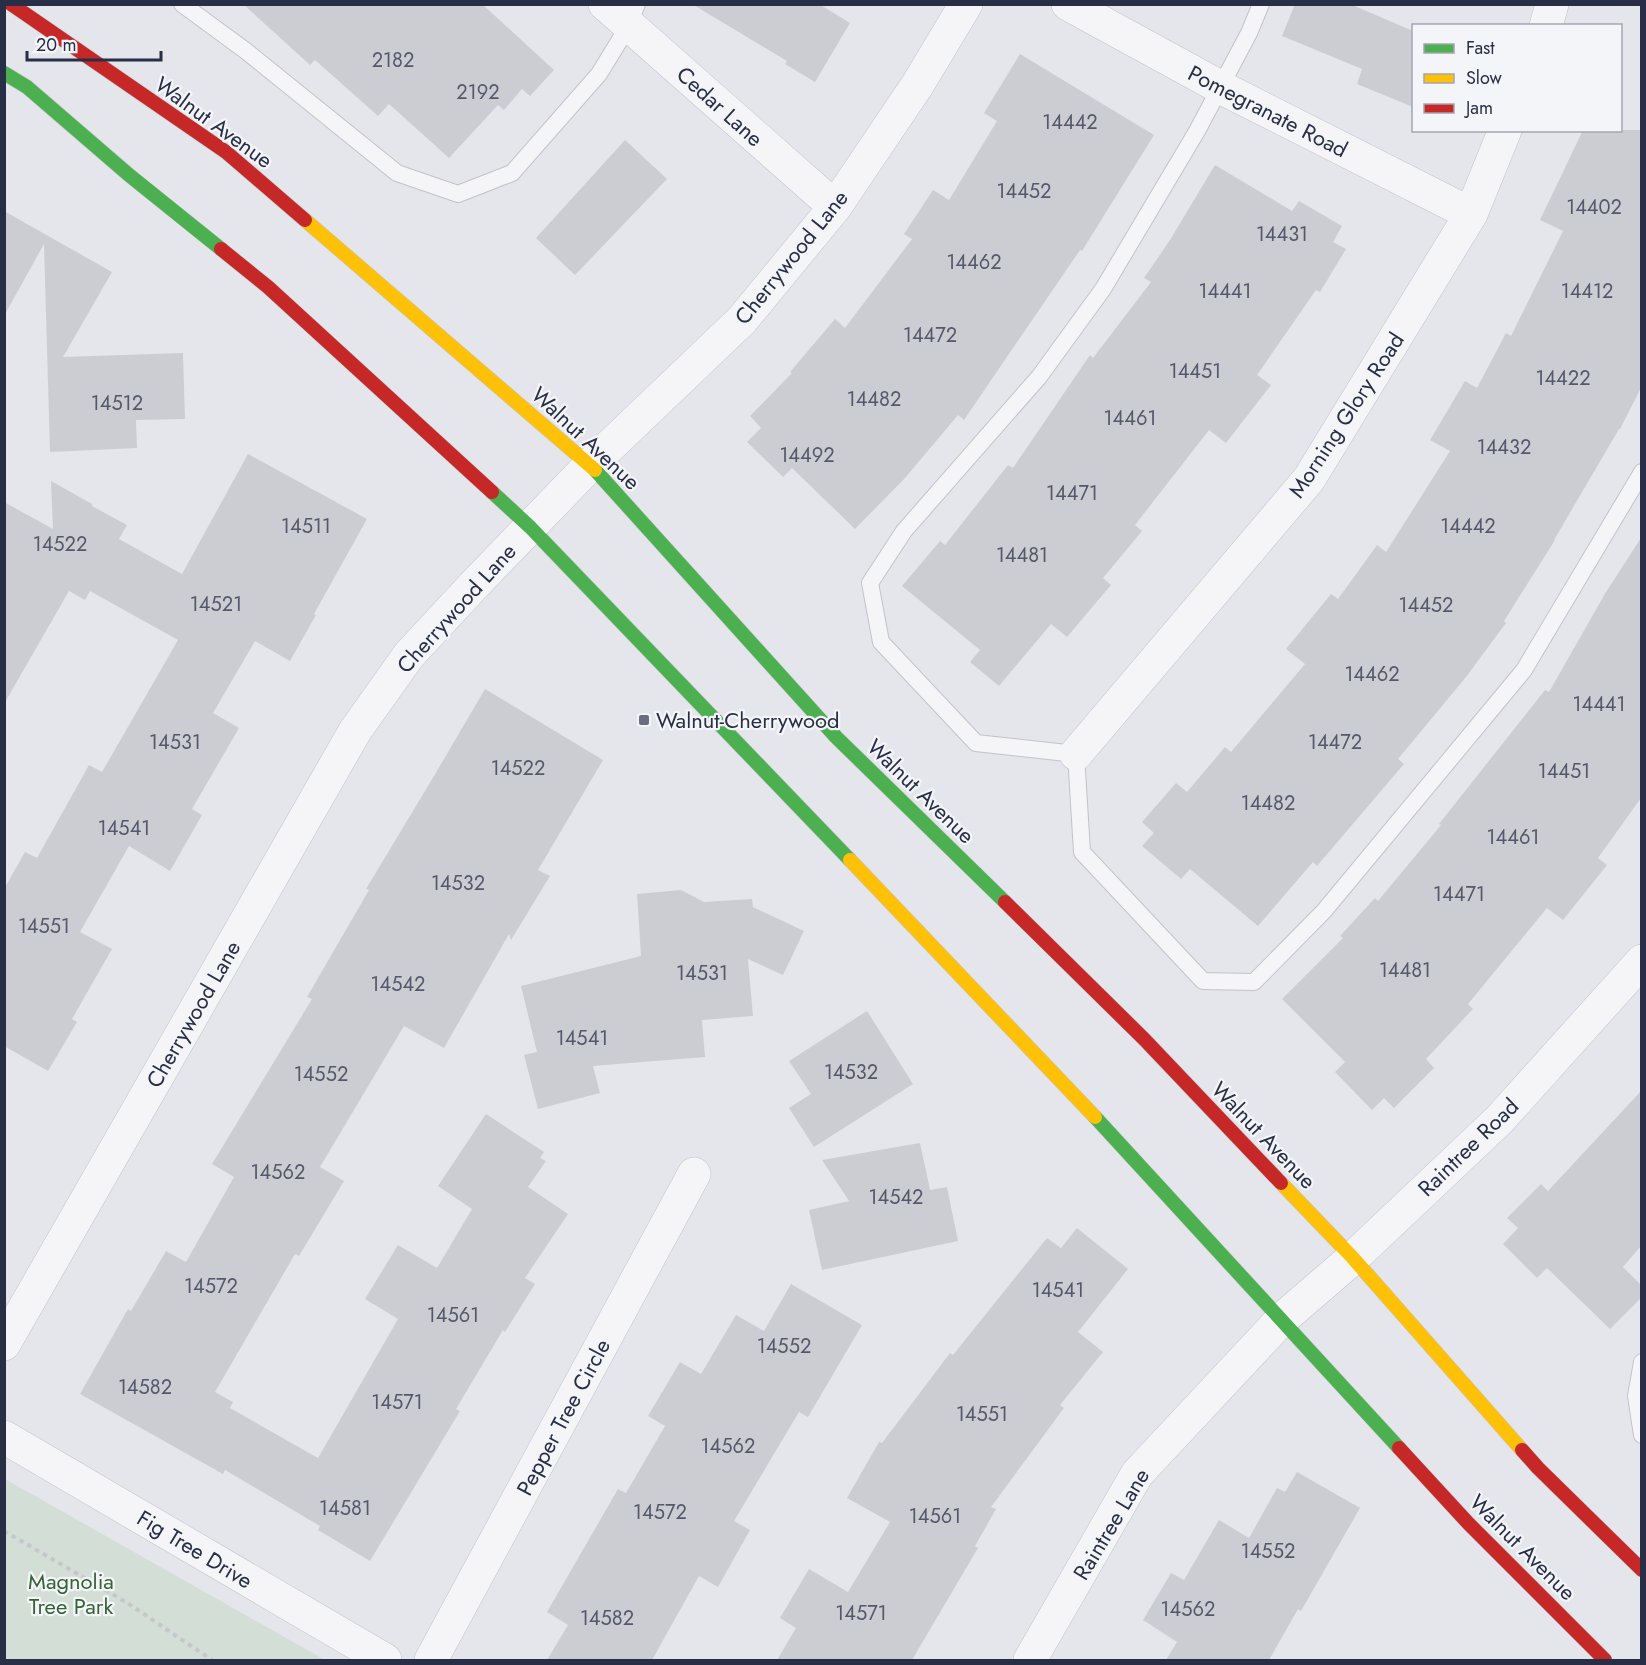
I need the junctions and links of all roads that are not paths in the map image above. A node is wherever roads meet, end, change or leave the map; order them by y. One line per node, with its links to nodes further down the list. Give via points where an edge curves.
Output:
1 (11, 4): 14 (main road, Walnut Avenue, via 226,152)
2 (182, 4): 7 (lane, via 397,173 458,194 512,172 599,74)
3 (966, 4): 12 (street, Cherrywood Lane, via 918,84)
4 (1068, 4): 10 (street, Pomegranate Road)
5 (1260, 4): 10 (lane)
6 (1552, 4): 8 (street)
7 (624, 11): 12 (street, Cedar Lane)
8 (1547, 24)
9 (4, 73): 16 (main road, Walnut Avenue, via 27,87 268,287)
10 (1220, 87): 13 (street, Pomegranate Road); 17 (lane, via 1102,289 1040,376 904,531 870,583 881,642 976,743)
11 (1504, 132): 13 (street, Morning Glory Road)
12 (835, 207): 14 (street, Cherrywood Lane, via 742,320)
13 (1471, 214): 17 (street, Morning Glory Road, via 1309,479)
14 (590, 465): 16 (street, Cherrywood Lane); 20 (main road, Walnut Avenue, via 836,737 1144,1039)
15 (1641, 472): 17 (lane, via 1524,670 1324,911 1254,982 1203,981 1082,852)
16 (530, 526): 21 (main road, Walnut Avenue, via 1060,1079); 22 (street, Cherrywood Lane, via 409,655 355,731)
17 (1076, 754)
18 (1641, 961): 20 (street, Raintree Road, via 1499,1120)
19 (694, 1174): 28 (street, Pepper Tree Circle)
20 (1353, 1258): 21 (street, Raintree Road); 26 (main road, Walnut Avenue, via 1538,1468)
21 (1281, 1320): 29 (street, Raintree Lane, via 1137,1474); 30 (main road, Walnut Avenue, via 1468,1523)
22 (4, 1344)
23 (1641, 1362): 24 (lane, via 1636,1396)
24 (1641, 1435)
25 (4, 1437): 27 (street, Fig Tree Drive)
26 (1641, 1570)
27 (385, 1660)
28 (431, 1660)
29 (1030, 1660)
30 (1605, 1660)

